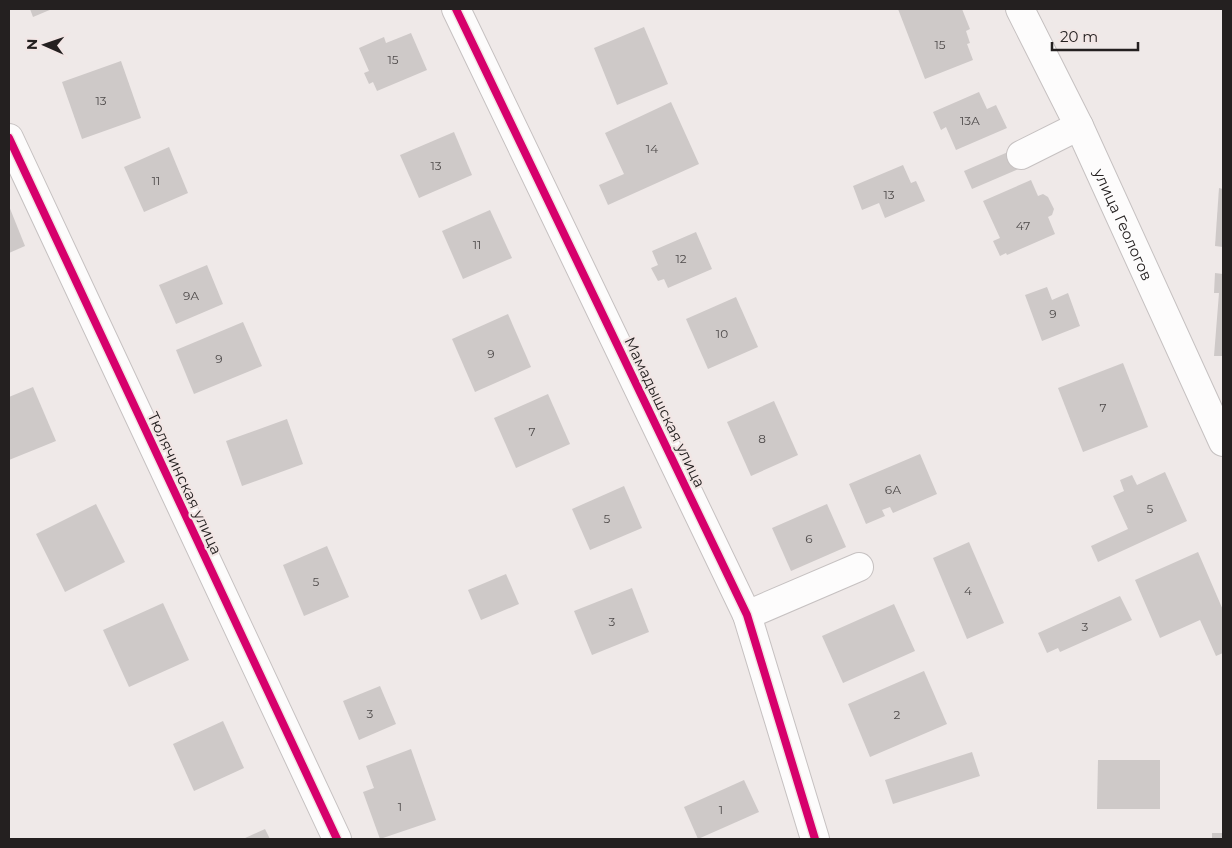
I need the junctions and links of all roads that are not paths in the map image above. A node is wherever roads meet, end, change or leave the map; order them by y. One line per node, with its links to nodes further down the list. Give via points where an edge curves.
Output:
1 (456, 9): 8 (street, Мамадышская улица)
2 (1020, 9): 3 (street, улица Геологов)
3 (1079, 126): 5 (street); 6 (street, улица Геологов)
4 (9, 138): 9 (street, Тюлячинская улица)
5 (1022, 155)
6 (1223, 442)
7 (859, 567): 8 (street)
8 (747, 615): 10 (street, Мамадышская улица)
9 (337, 839)
10 (815, 839)

